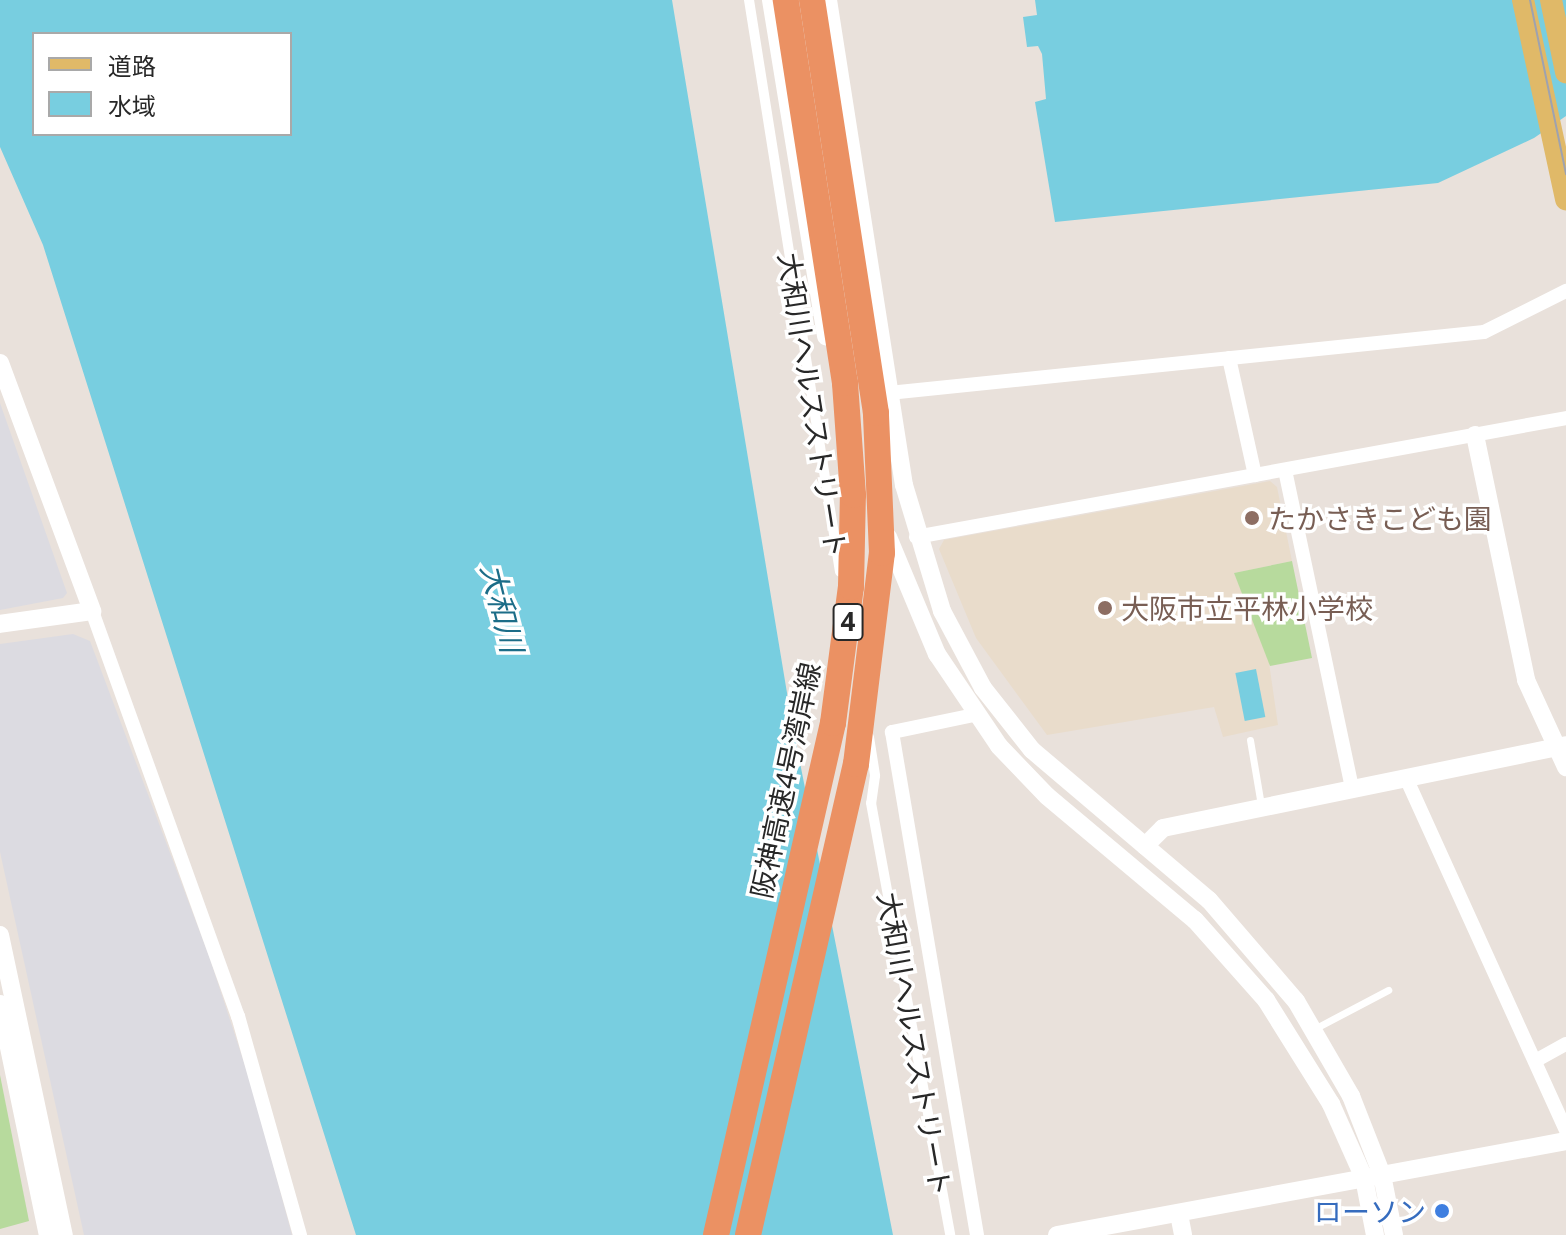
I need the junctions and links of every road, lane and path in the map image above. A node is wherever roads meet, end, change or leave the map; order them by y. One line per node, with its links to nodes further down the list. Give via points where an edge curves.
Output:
1 (749, 0): 45 (street, 大和川ヘルスストリート, via 875,776 871,803)
2 (771, 0): 14 (street, via 809,253)
3 (786, 0): 43 (highway, 阪神高速4号湾岸線 / 4, via 846,399 853,495 851,587 833,723)
4 (812, 0): 44 (highway, 4, via 876,413 882,553 856,764)
5 (828, 0): 13 (street)
6 (1523, 0): 9 (main road)
7 (1551, 0): 8 (main road)
8 (1566, 72)
9 (1566, 199)
10 (1566, 291): 11 (street, via 1484,332)
11 (1229, 358): 13 (street); 18 (street)
12 (0, 363): 20 (street)
13 (889, 393): 14 (street); 19 (street)
14 (843, 398): 22 (street, via 920,621)
15 (1566, 418): 16 (street)
16 (1475, 435): 17 (street); 24 (street, via 1526,680)
17 (1285, 470): 18 (street); 27 (street)
18 (1255, 475): 19 (street)
19 (916, 537): 29 (street, via 961,651 1006,720 1059,777)
20 (92, 611): 21 (street); 42 (street, via 233,1001)
21 (0, 624)
22 (974, 715): 38 (street, via 1047,796 1168,894 1243,970 1313,1071); 46 (street, via 892,732)
23 (1250, 740): 28 (lane)
24 (1562, 747): 25 (street); 26 (street)
25 (1566, 767)
26 (1407, 780): 27 (street); 35 (street)
27 (1352, 789): 28 (street)
28 (1262, 808): 29 (street, via 1163,828)
29 (1145, 846): 33 (street, via 1246,939)
30 (0, 935): 41 (street)
31 (1388, 990): 33 (lane)
32 (0, 1004): 40 (street)
33 (1314, 1029): 38 (street, via 1351,1096)
34 (1566, 1044): 35 (street)
35 (1535, 1061): 36 (street)
36 (1566, 1130)
37 (1566, 1141): 38 (street)
38 (1373, 1177): 39 (street); 49 (street); 50 (street)
39 (1179, 1214): 47 (street); 48 (street)
40 (48, 1235)
41 (64, 1235)
42 (300, 1235)
43 (716, 1235)
44 (748, 1235)
45 (950, 1235)
46 (977, 1235)
47 (1057, 1235)
48 (1183, 1235)
49 (1375, 1235)
50 (1394, 1235)

